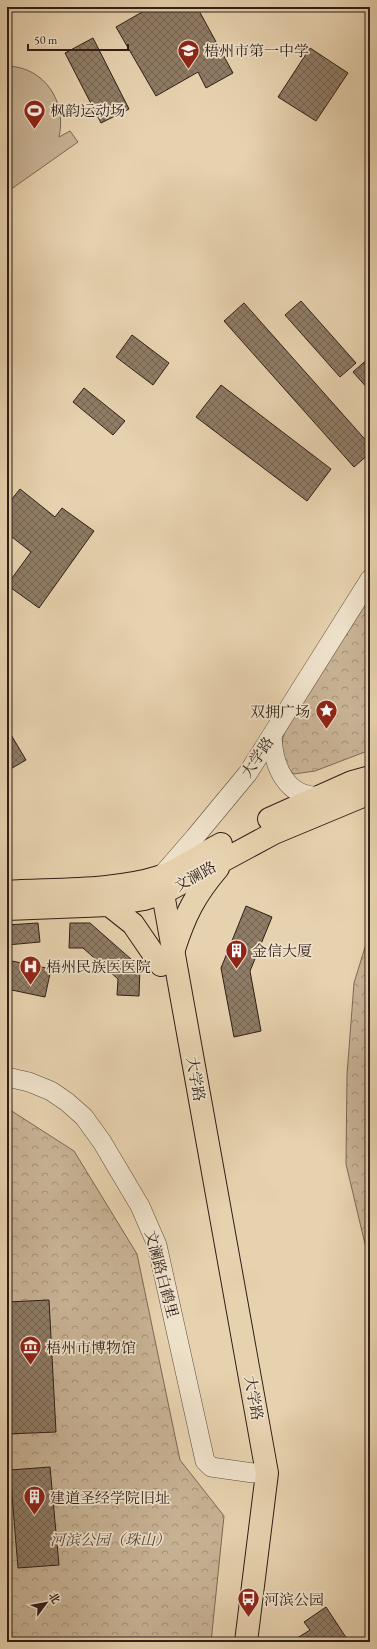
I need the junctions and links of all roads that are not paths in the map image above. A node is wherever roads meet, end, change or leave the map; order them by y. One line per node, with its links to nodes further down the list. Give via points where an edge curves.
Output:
1 (370, 579): 2 (street, 大学路)
2 (272, 736): 5 (street, via 272,750 288,784 300,793 312,797); 7 (street, 大学路, via 248,773)
3 (370, 777): 5 (main road, 文澜路)
4 (370, 793): 6 (main road, 文澜路, via 274,833)
5 (322, 796): 7 (main road, 文澜路, via 268,820)
6 (226, 859): 7 (main road, 文澜路); 11 (main road, via 195,896)
7 (155, 887): 8 (main road, 文澜路, via 109,886); 9 (main road, 文澜路); 11 (main road, 大学路)
8 (7, 892)
9 (109, 905): 10 (main road, 文澜路); 11 (main road)
10 (7, 909)
11 (168, 957): 13 (main road, 大学路); 15 (main road, 大学路, via 267,1473)
12 (7, 1077): 13 (street, 文澜路白鹤里, via 51,1091 68,1102 84,1117 102,1142 140,1206 157,1245 205,1461 211,1467)
13 (253, 1473): 14 (main road, 大学路)
14 (233, 1642)
15 (246, 1642)

